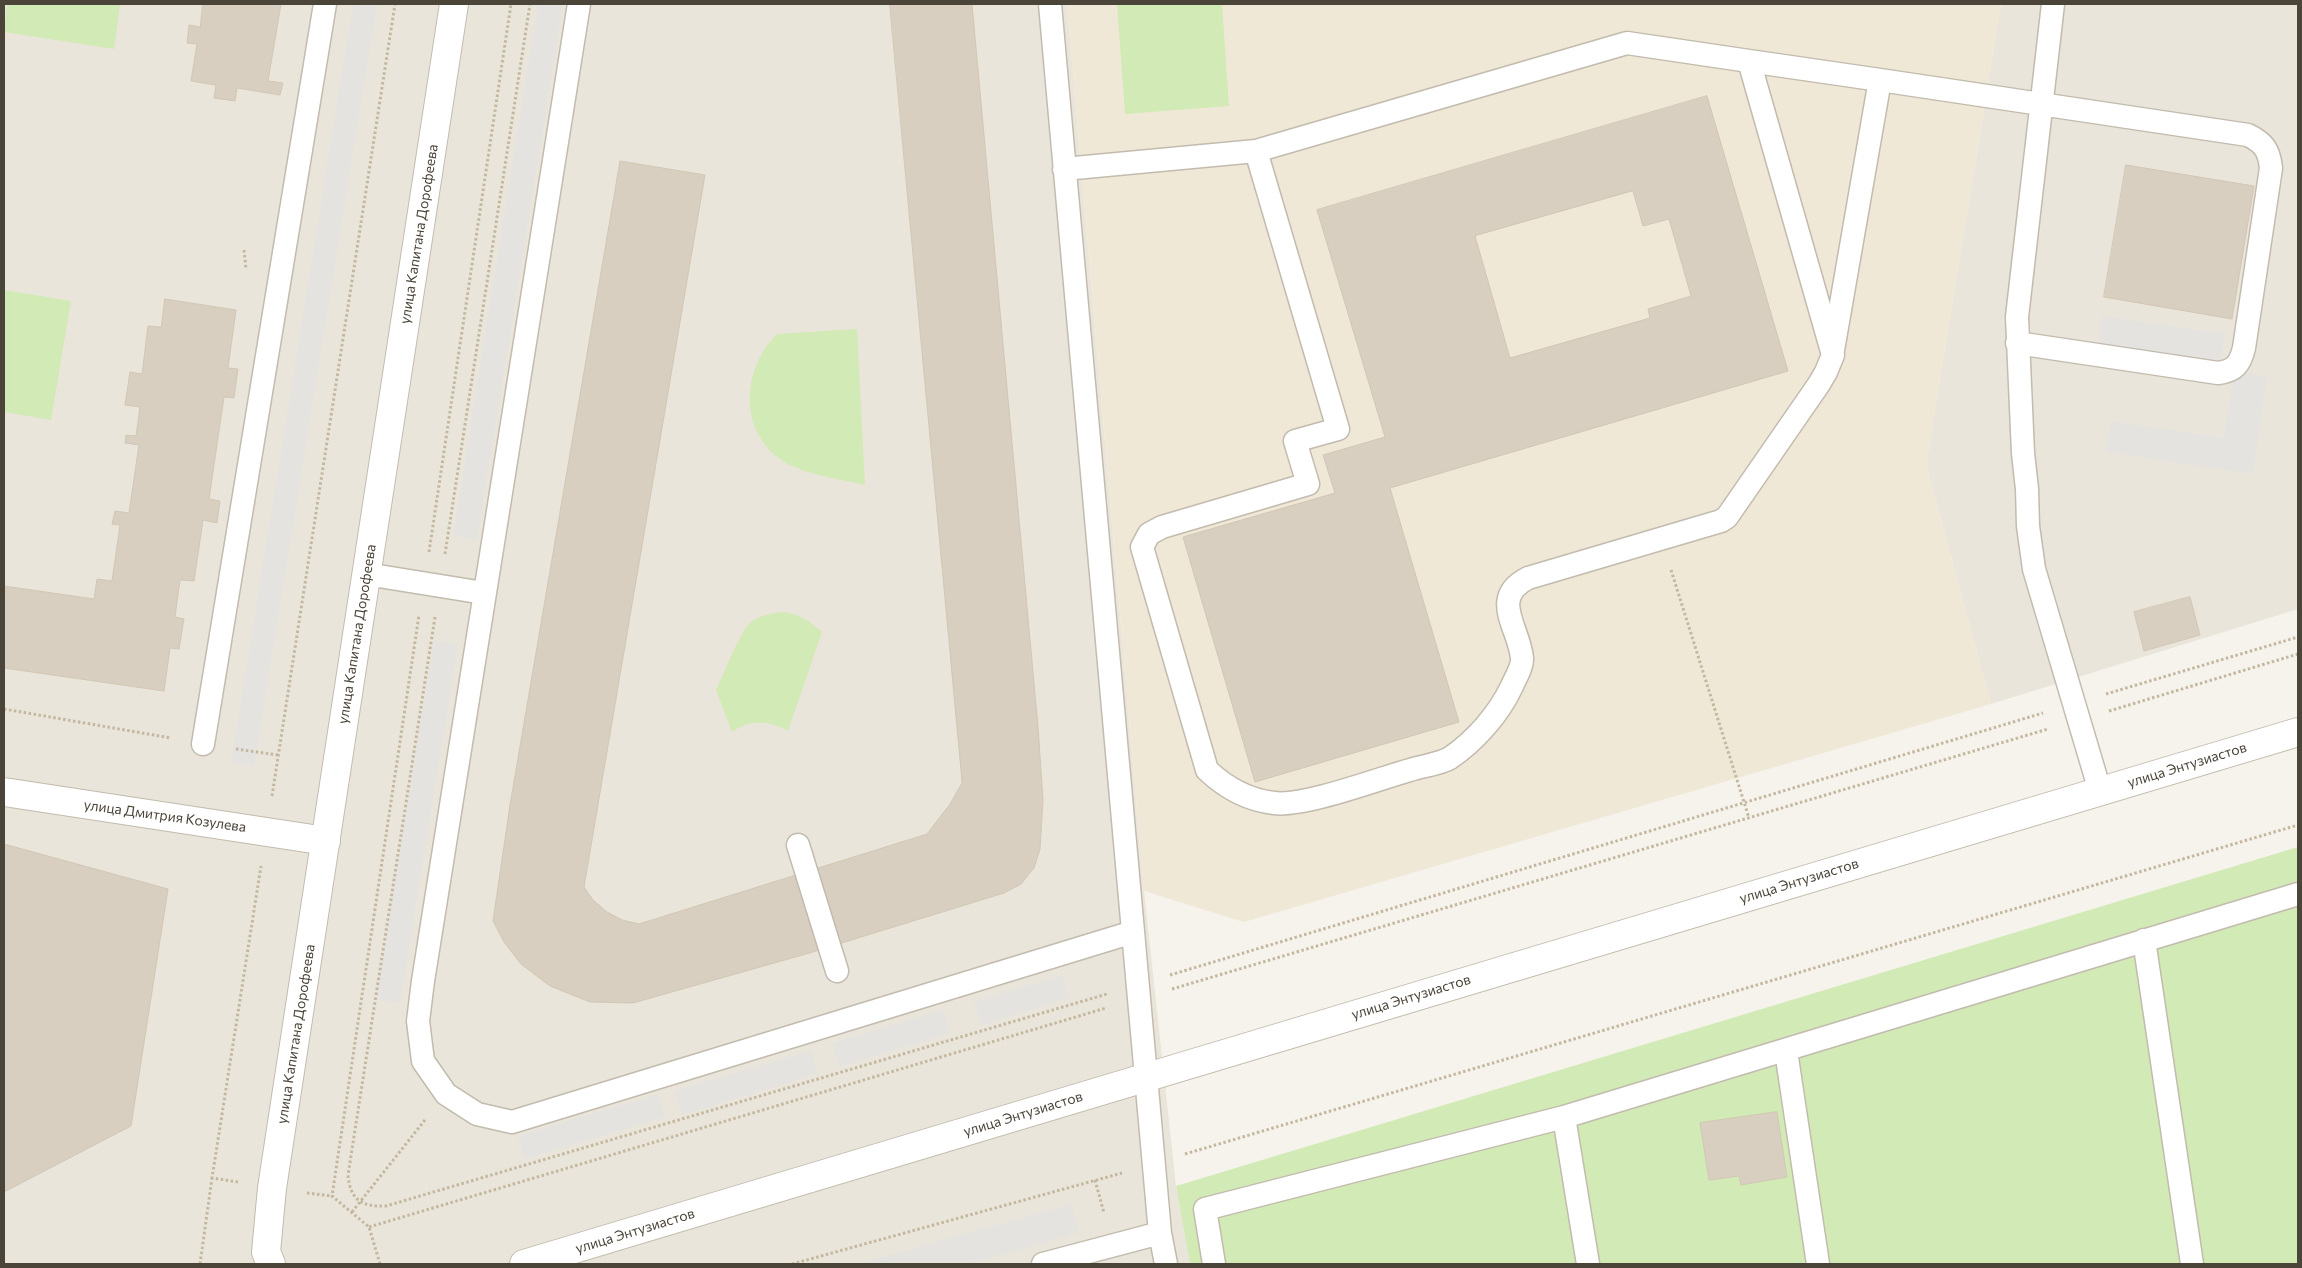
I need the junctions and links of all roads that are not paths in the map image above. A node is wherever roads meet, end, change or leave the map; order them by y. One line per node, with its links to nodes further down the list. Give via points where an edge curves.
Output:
1 (325, 4): 16 (lane)
2 (454, 4): 13 (street, улица Капитана Дорофеева)
3 (579, 4): 14 (lane)
4 (1050, 4): 10 (lane)
5 (2053, 4): 8 (lane)
6 (1748, 61): 7 (lane); 9 (lane, via 1627,43); 12 (lane)
7 (1880, 80): 8 (lane); 12 (lane)
8 (2040, 104): 11 (lane, via 2016,317); 11 (lane, via 2248,135 2262,142 2270,154 2271,168 2244,348 2236,367 2218,373)
9 (1256, 151): 10 (lane); 12 (lane, via 1338,429 1295,441 1308,484 1162,527 1148,534 1142,547 1207,770 1222,784 1244,796 1275,803 1308,799 1449,759 1478,734 1496,712 1523,660 1507,605 1509,595 1518,583 1729,516 1826,372)
10 (1064, 169): 22 (lane)
11 (2017, 343): 17 (lane, via 2028,526 2034,570)
12 (1833, 355)
13 (366, 574): 14 (lane); 19 (street, улица Капитана Дорофеева)
14 (484, 593): 22 (lane, via 418,1021 422,1061 446,1094 477,1114 512,1122)
15 (2298, 732): 17 (street, улица Энтузиастов)
16 (204, 744)
17 (2100, 791): 26 (street, улица Энтузиастов)
18 (4, 792): 19 (street, улица Дмитрия Козулева)
19 (326, 841): 29 (street, улица Капитана Дорофеева, via 272,1188 266,1252)
20 (798, 846): 24 (lane)
21 (2298, 894): 23 (lane)
22 (1133, 932): 26 (lane)
23 (2144, 940): 25 (lane); 36 (lane)
24 (837, 971)
25 (1786, 1051): 27 (lane); 35 (lane)
26 (1147, 1077): 28 (lane); 30 (street, улица Энтузиастов)
27 (1564, 1117): 33 (lane, via 1205,1209); 34 (lane)
28 (1160, 1233): 31 (lane); 32 (lane)
29 (271, 1264)
30 (524, 1264)
31 (1043, 1264)
32 (1166, 1264)
33 (1214, 1264)
34 (1588, 1264)
35 (1818, 1264)
36 (2192, 1264)

